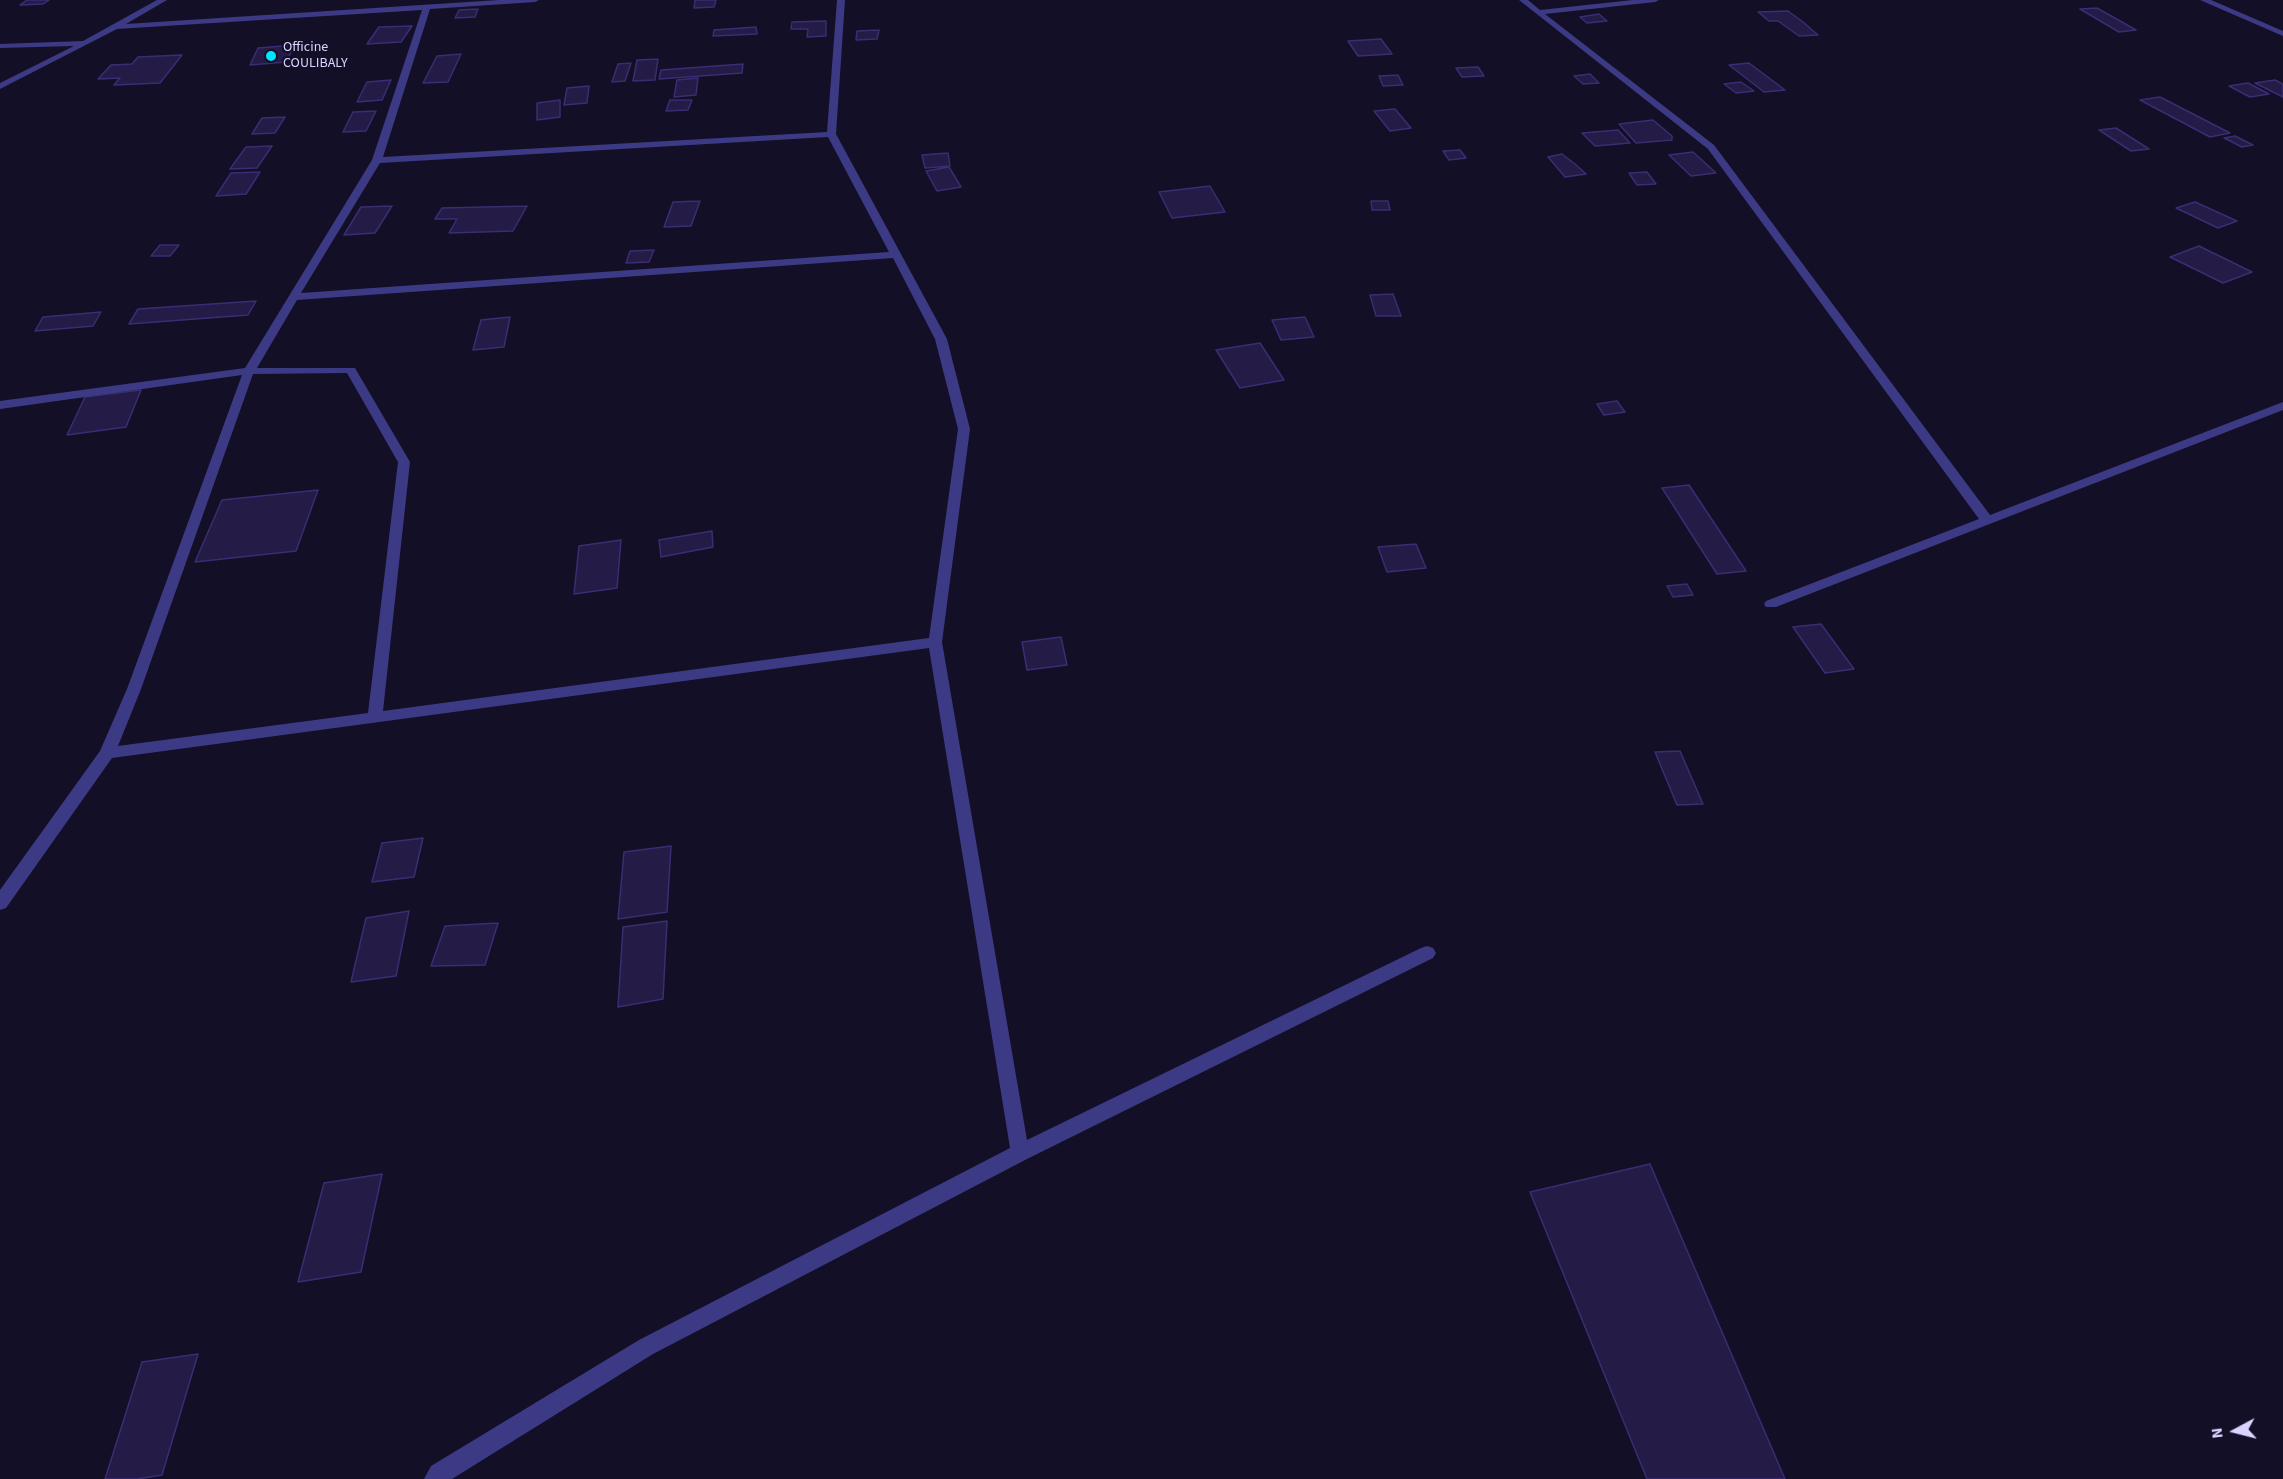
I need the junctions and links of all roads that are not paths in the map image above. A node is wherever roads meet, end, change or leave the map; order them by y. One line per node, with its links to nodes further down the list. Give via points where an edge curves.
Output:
1 (163, 0): 9 (street)
2 (535, 0): 7 (street)
3 (842, 0): 14 (street)
4 (1523, 0): 8 (street)
5 (1655, 0): 8 (street)
6 (2205, 0): 10 (street)
7 (427, 7): 9 (street); 15 (street)
8 (1539, 12): 21 (street, via 1711,147)
9 (114, 27): 11 (street)
10 (2283, 34)
11 (86, 43): 12 (street); 13 (street)
12 (0, 45)
13 (0, 86)
14 (831, 134): 15 (street); 16 (street)
15 (377, 160): 17 (street)
16 (896, 255): 17 (street); 23 (street, via 941,339 964,429)
17 (294, 297): 18 (street)
18 (249, 371): 19 (street); 24 (street, via 351,370 404,462); 25 (street, via 134,689)
19 (0, 405)
20 (2283, 406): 21 (street)
21 (1987, 520): 22 (street)
22 (1771, 604)
23 (935, 642): 24 (street); 28 (street)
24 (375, 717): 25 (street)
25 (107, 753): 26 (street)
26 (0, 903)
27 (1427, 953): 28 (street)
28 (1020, 1153): 29 (street, via 646,1347)
29 (435, 1479)

